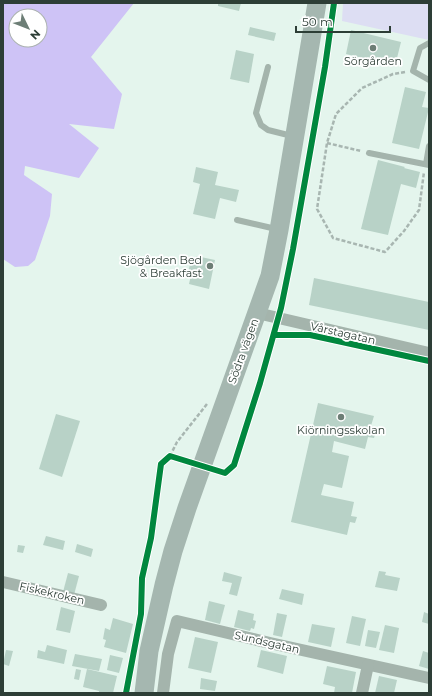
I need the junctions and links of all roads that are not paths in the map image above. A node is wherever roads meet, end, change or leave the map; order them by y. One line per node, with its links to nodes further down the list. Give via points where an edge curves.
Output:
1 (317, 3): 5 (highway, Södra vägen)
2 (429, 43): 4 (lane, via 420,48 413,71)
3 (268, 67): 5 (lane, via 256,112 261,125 268,130)
4 (429, 80)
5 (295, 137): 10 (highway, Södra vägen)
6 (429, 146): 8 (lane)
7 (369, 152): 8 (lane)
8 (427, 165)
9 (237, 220): 10 (lane)
10 (280, 230): 11 (highway, Södra vägen, via 270,276)
11 (257, 313): 12 (street, Vårstagatan); 17 (highway, Södra vägen, via 173,551 149,651)
12 (429, 353)
13 (3, 582): 14 (street, Fiskekroken)
14 (101, 605)
15 (368, 665): 16 (street, Sundsgatan); 18 (street, Sundsgatan, via 177,621 168,654); 19 (street)
16 (429, 678)
17 (144, 693)
18 (163, 693)
19 (362, 693)

